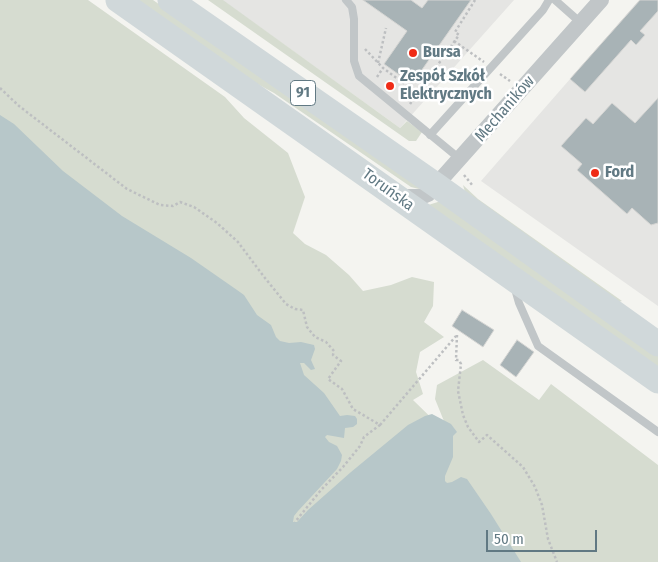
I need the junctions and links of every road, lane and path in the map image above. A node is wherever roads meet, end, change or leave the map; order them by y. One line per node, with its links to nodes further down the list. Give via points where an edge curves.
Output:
1 (118, 0): 18 (main road, Toruńska / 91)
2 (170, 0): 17 (main road, Toruńska / 91)
3 (346, 0): 10 (lane, via 352,6)
4 (475, 0): 13 (path, via 455,32 459,35)
5 (549, 0): 15 (lane)
6 (555, 0): 8 (lane)
7 (601, 0): 8 (street, Mechaników)
8 (581, 23): 16 (street, Mechaników)
9 (386, 28): 11 (path)
10 (353, 36): 11 (path); 14 (lane, via 354,61 359,76)
11 (378, 63): 13 (path)
12 (0, 88): 22 (path, via 127,189 160,205 173,206 180,202 194,207 217,222 238,242 286,304 303,310 307,327 314,336 326,342 334,351 333,355 341,361 328,379 342,389 353,409)
13 (417, 93): 14 (path)
14 (403, 113): 15 (lane)
15 (430, 135): 16 (lane)
16 (460, 159): 17 (street, Mechaników)
17 (436, 185): 18 (street, Mechaników, via 420,197); 20 (main road, Toruńska / 91)
18 (398, 197): 19 (main road, Toruńska / 91)
19 (513, 279): 21 (main road, Toruńska / 91); 23 (lane, via 519,303 538,346)
20 (658, 344)
21 (658, 381)
22 (380, 425): 24 (path, via 364,437 343,467); 25 (path, via 457,335 456,360 461,364 458,391 468,427 480,442 487,435 523,466 542,504 548,539)
23 (658, 432)
24 (295, 522)
25 (557, 562)

